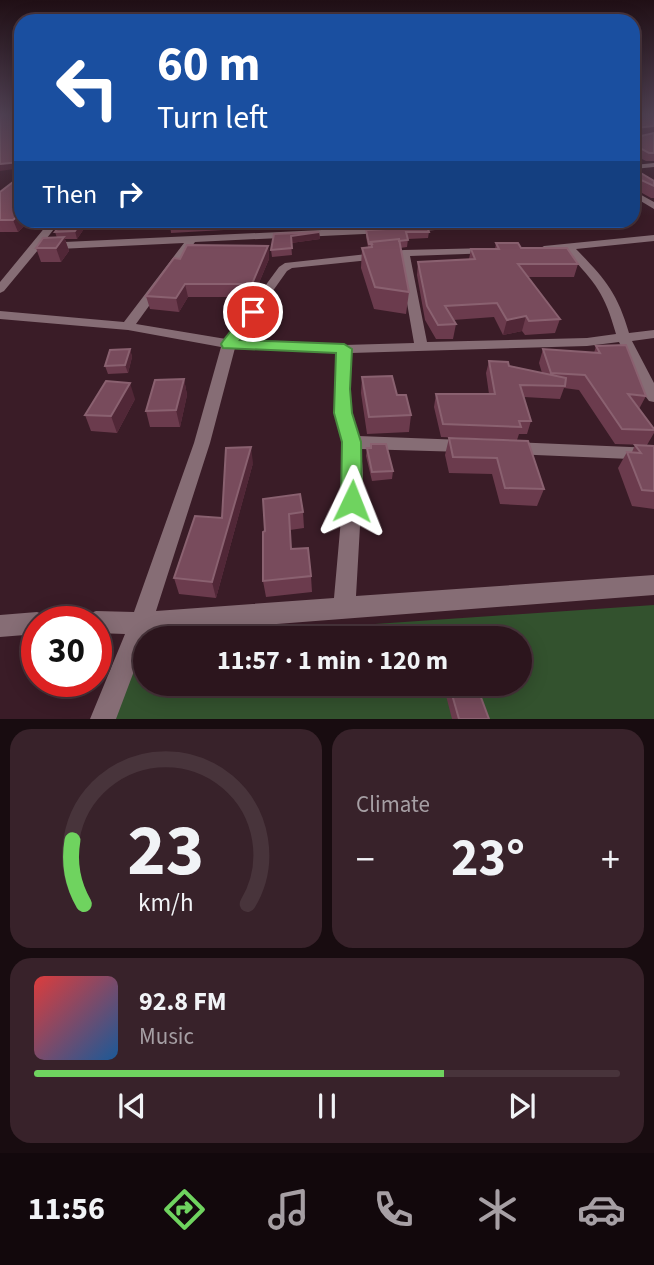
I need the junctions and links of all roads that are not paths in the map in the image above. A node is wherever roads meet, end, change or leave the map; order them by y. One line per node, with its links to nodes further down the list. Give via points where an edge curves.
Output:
1 (50, 228): 7 (street)
2 (384, 228): 4 (street)
3 (431, 228): 10 (street)
4 (339, 232): 6 (street); 13 (street)
5 (654, 238): 8 (street)
6 (191, 240): 7 (street); 16 (street)
7 (34, 247): 14 (street)
8 (569, 248): 9 (street); 18 (street, via 614,304)
9 (532, 250)
10 (439, 251): 11 (street); 12 (street)
11 (498, 251)
12 (404, 253): 13 (street); 20 (street)
13 (342, 259): 19 (street, via 283,269)
14 (0, 289)
15 (0, 314): 16 (street)
16 (128, 327): 19 (street)
17 (654, 334): 18 (street)
18 (624, 338): 20 (street); 22 (street)
19 (229, 344): 21 (street); 29 (street, via 202,443)
20 (421, 346): 21 (street)
21 (344, 349): 23 (street, via 343,413)
22 (654, 397)
23 (352, 442): 24 (street); 26 (street, via 354,474)
24 (654, 454)
25 (654, 584): 26 (street)
26 (344, 607): 29 (street)
27 (112, 623): 29 (street)
28 (21, 624): 30 (street)
29 (141, 624): 31 (street)
30 (0, 626)
31 (103, 719)

